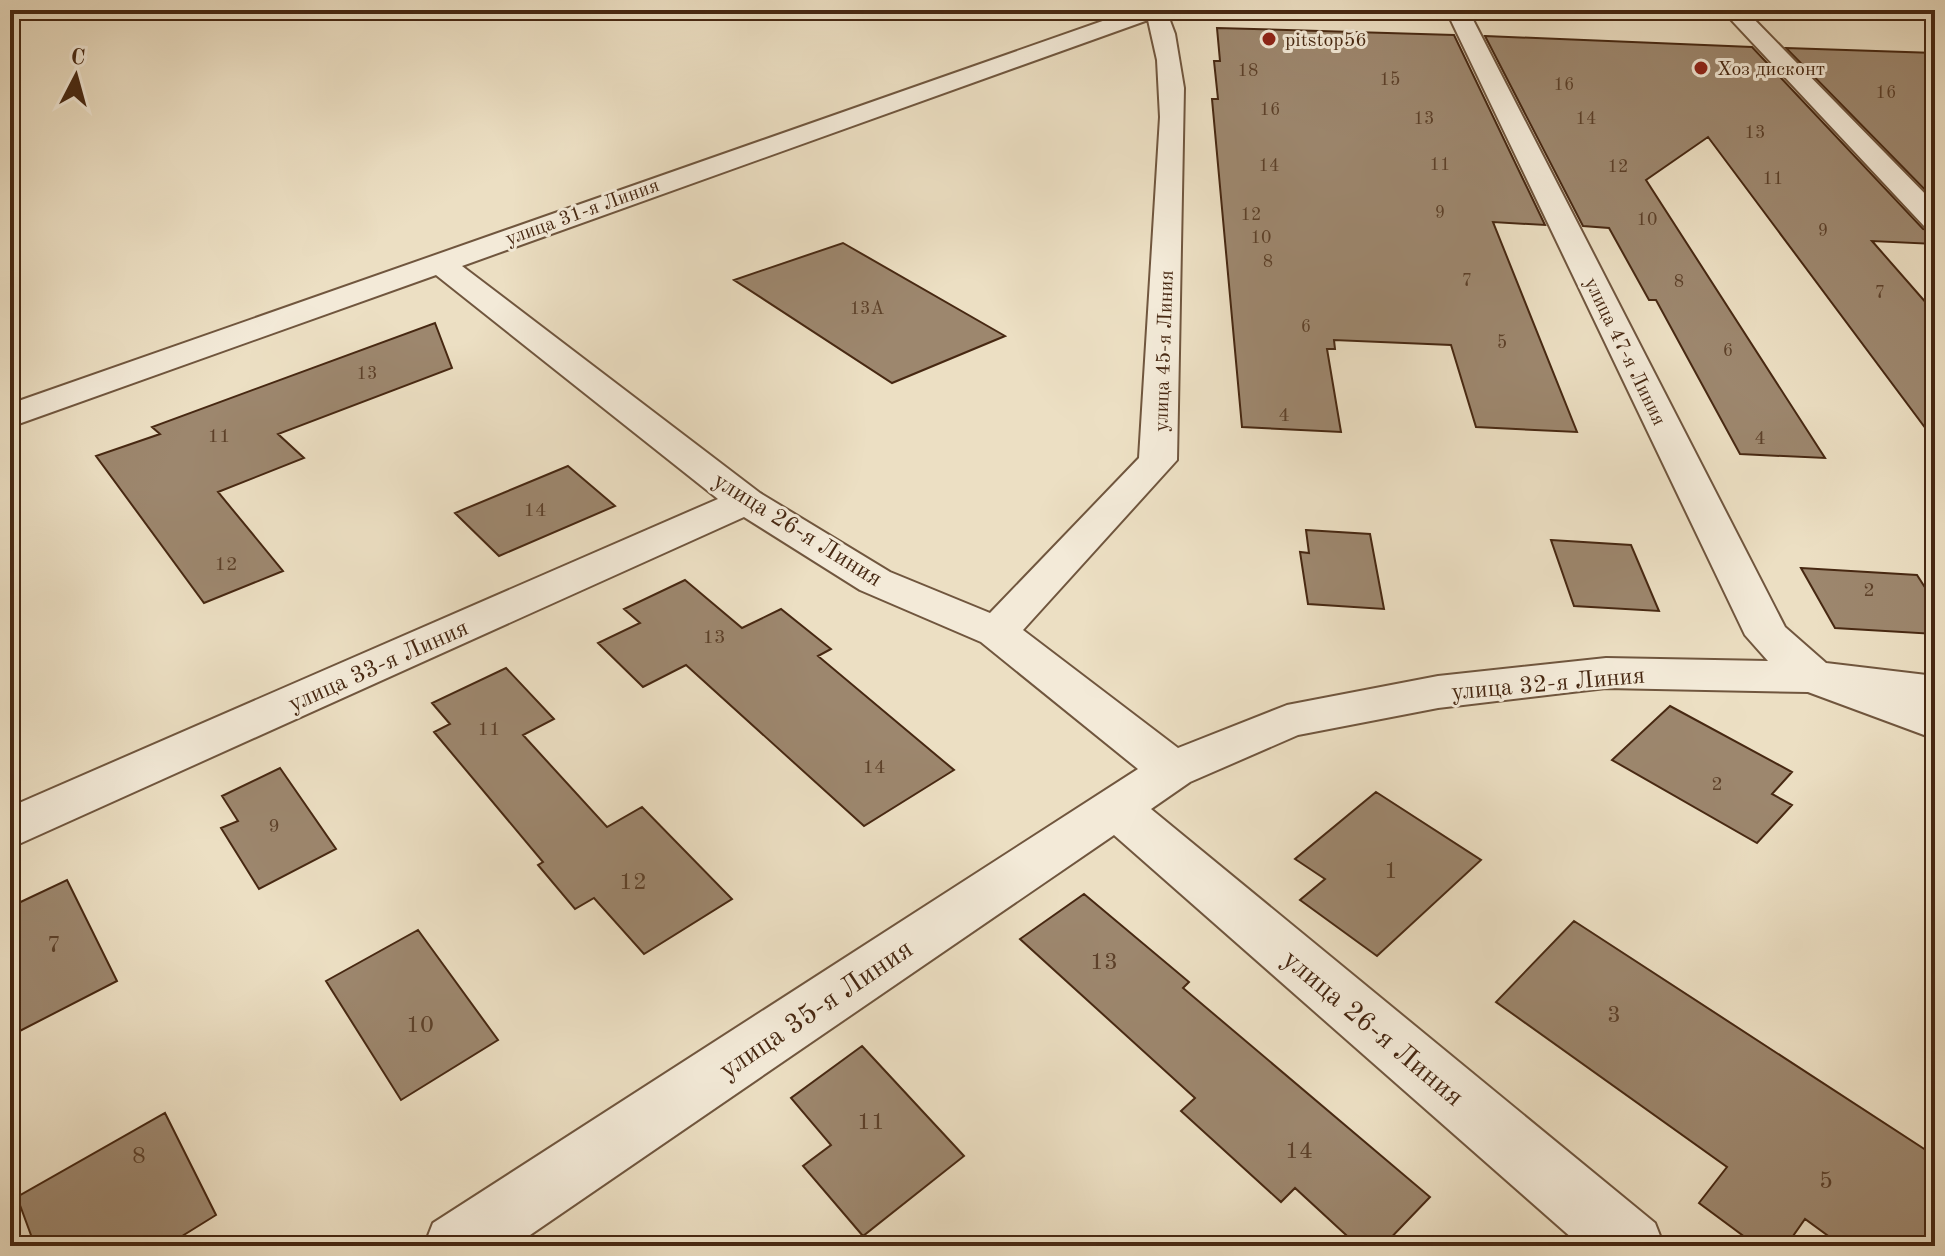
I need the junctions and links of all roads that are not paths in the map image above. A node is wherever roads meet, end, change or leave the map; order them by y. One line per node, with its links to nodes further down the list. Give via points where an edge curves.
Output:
1 (1155, 10): 5 (street, улица 31-я Линия); 8 (street, улица 45-я Линия, via 1166,33 1170,103 1158,460)
2 (1457, 10): 9 (street, улица 47-я Линия, via 1767,635)
3 (1733, 10): 4 (street)
4 (1935, 221)
5 (439, 263): 6 (street, улица 31-я Линия); 7 (street, улица 26-я Линия)
6 (10, 416)
7 (746, 501): 8 (street, улица 26-я Линия, via 875,581); 14 (street, улица 33-я Линия)
8 (997, 632): 12 (street, улица 26-я Линия)
9 (1813, 677): 10 (street, улица 32-я Линия); 11 (street); 12 (street, улица 32-я Линия, via 1606,673 1438,692 1287,721)
10 (1935, 692)
11 (1935, 723)
12 (1173, 770): 13 (street, улица 35-я Линия)
13 (1116, 808): 15 (street, улица 35-я Линия); 16 (street, улица 26-я Линия)
14 (10, 829)
15 (457, 1246)
16 (1631, 1246)

